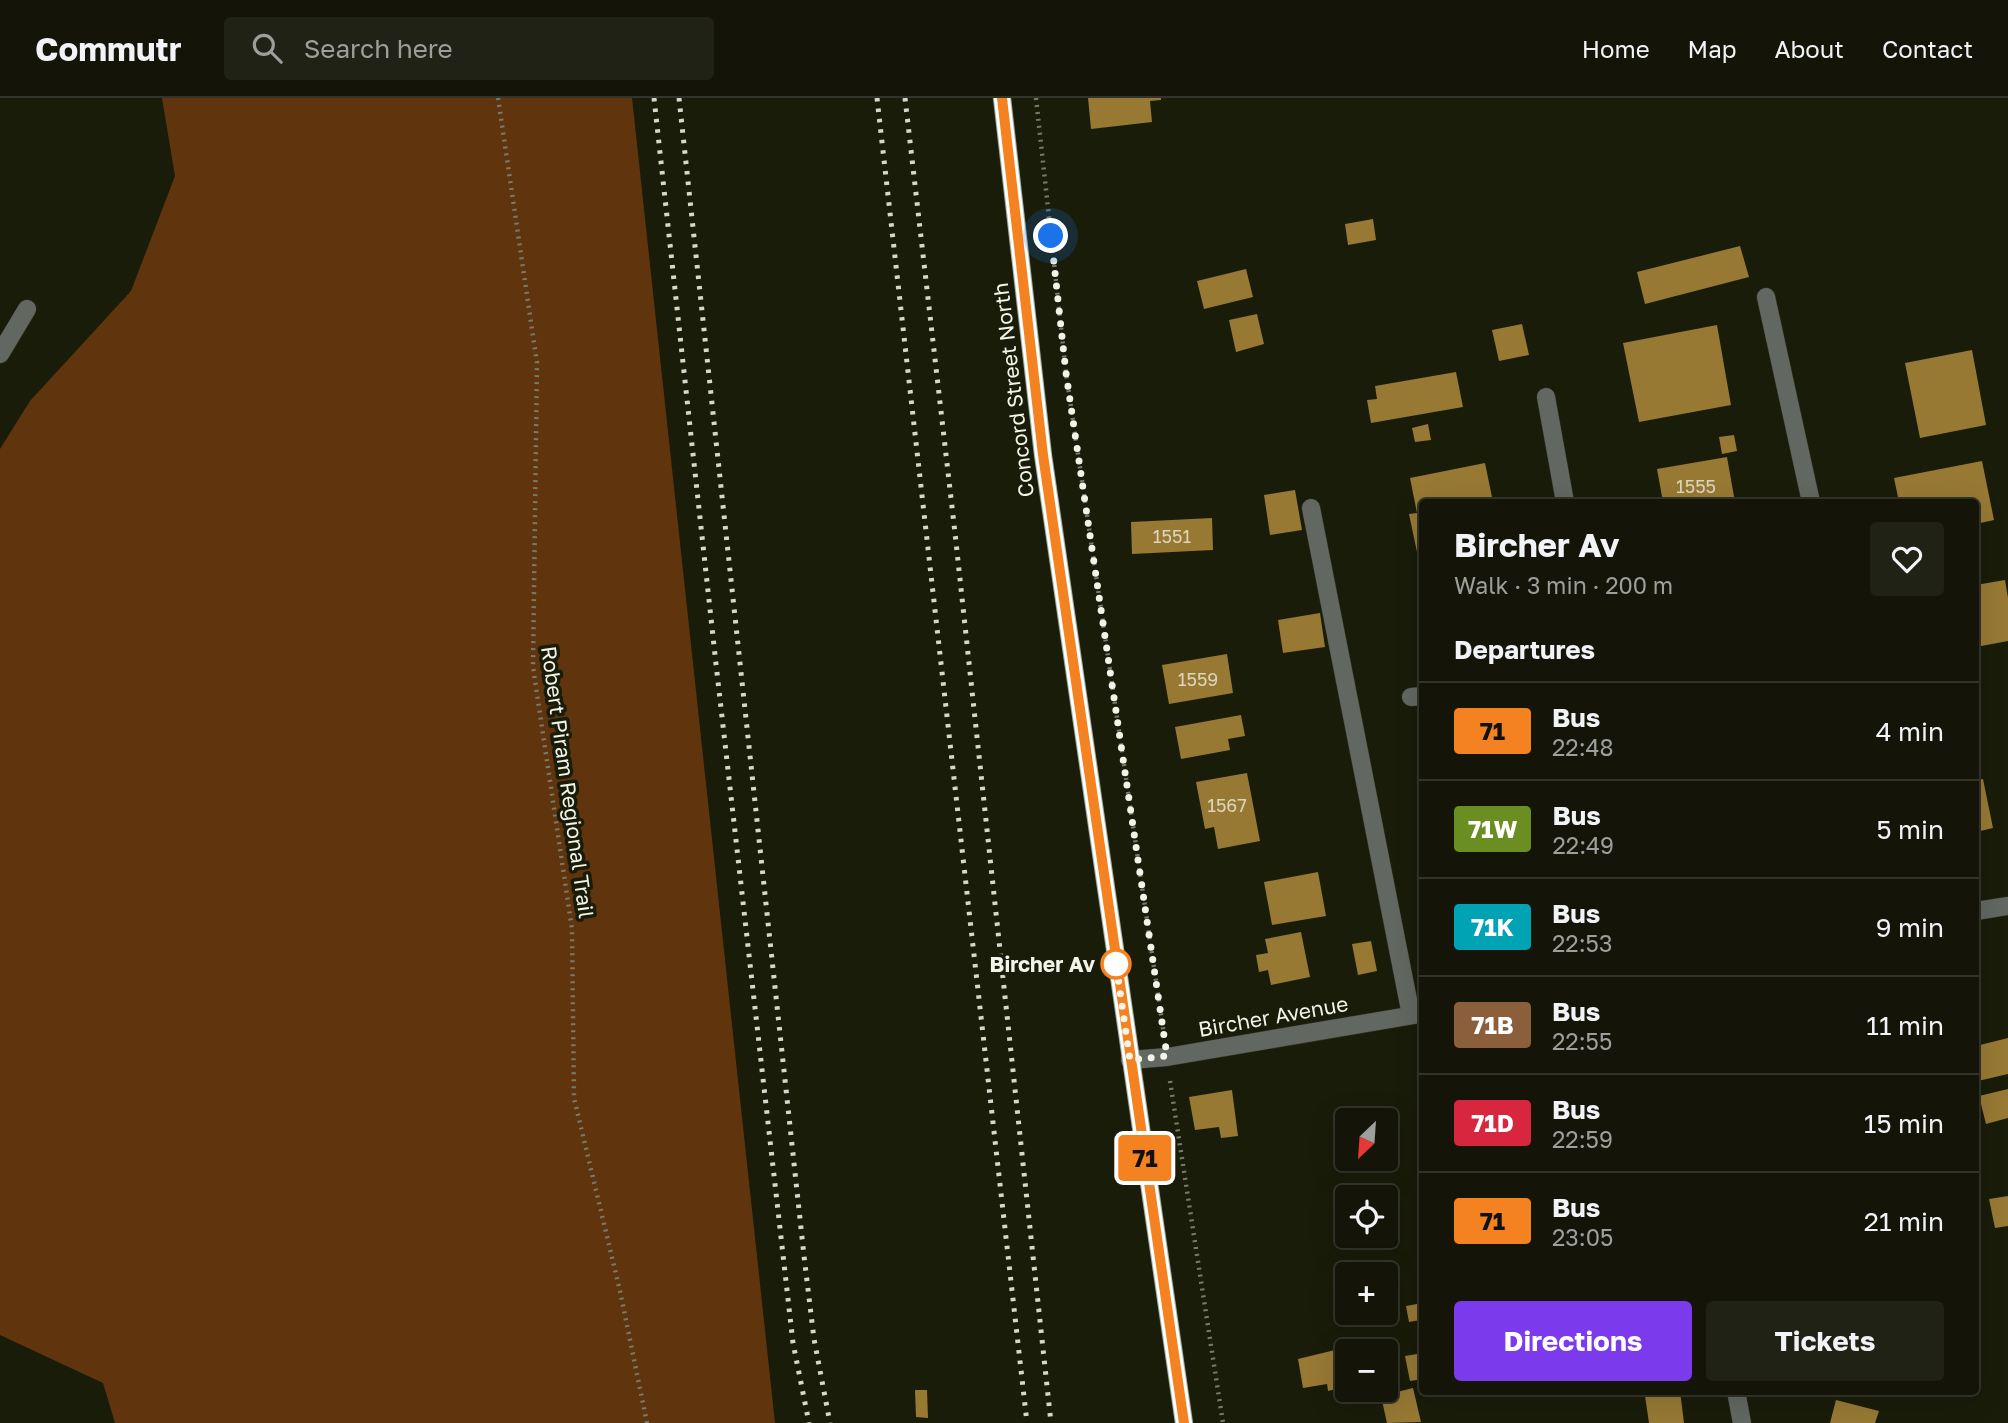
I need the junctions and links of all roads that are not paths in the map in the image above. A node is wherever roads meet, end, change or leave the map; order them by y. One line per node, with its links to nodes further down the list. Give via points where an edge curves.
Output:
1 (1002, 98): 12 (main road, Concord Street North, via 1043,455)
2 (1766, 297): 7 (street)
3 (27, 309): 4 (street)
4 (0, 354)
5 (1546, 397): 6 (street)
6 (1564, 499)
7 (1810, 499)
8 (1311, 508): 11 (street)
9 (2008, 906): 10 (street)
10 (1979, 911)
11 (1417, 1014): 12 (street, Bircher Avenue)
12 (1130, 1060): 14 (main road, Concord Street North)
13 (1737, 1395): 15 (street)
14 (1184, 1423)
15 (1742, 1423)

